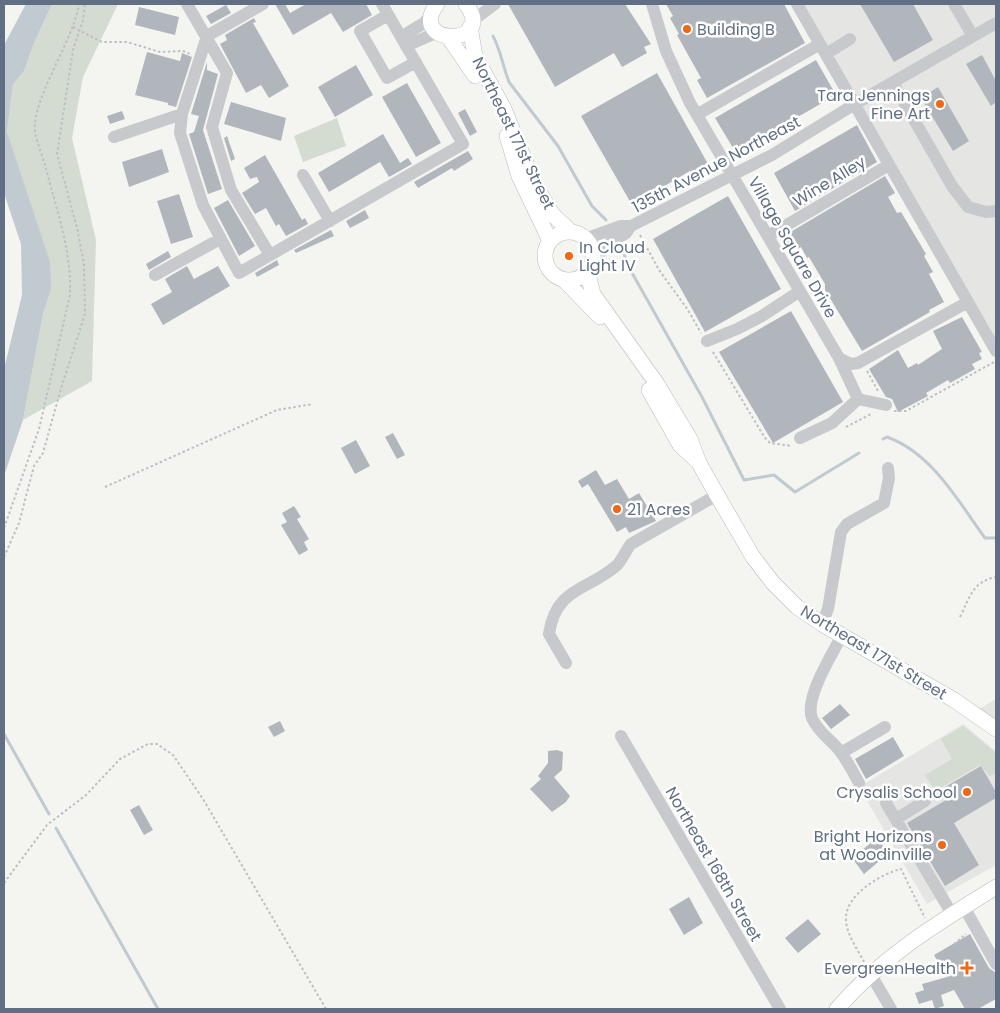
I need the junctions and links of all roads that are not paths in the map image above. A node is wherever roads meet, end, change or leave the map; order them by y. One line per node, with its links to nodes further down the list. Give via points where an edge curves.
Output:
1 (188, 4): 13 (street)
2 (263, 4): 13 (street)
3 (466, 4): 11 (main road, Northeast 171st Street, via 472,14)
4 (495, 4): 11 (street)
5 (652, 4): 22 (street, Village Square Drive, via 666,51)
6 (798, 4): 17 (street)
7 (434, 7): 12 (main road, via 432,23); 16 (street, via 424,23)
8 (956, 7): 14 (street)
9 (385, 9): 16 (street); 18 (street, via 360,31 387,78)
10 (996, 23): 14 (street, 135th Avenue Northeast)
11 (471, 24): 12 (main road, via 461,36); 30 (main road, Northeast 171st Street, via 477,62 504,109 538,191 552,215)
12 (443, 35): 16 (street); 33 (main road, Northeast 171st Street, via 465,60 498,118 519,176)
13 (207, 36): 21 (street); 34 (street, via 227,73 212,127 232,190)
14 (973, 36): 19 (street, 135th Avenue Northeast)
15 (850, 39): 17 (street)
16 (404, 41): 18 (street)
17 (823, 49): 20 (street); 22 (street)
18 (416, 62): 28 (street, via 463,144)
19 (893, 83): 20 (street, 135th Avenue Northeast); 27 (street, via 952,186 968,207)
20 (855, 104): 26 (street, 135th Avenue Northeast, via 807,135); 39 (street)
21 (182, 114): 23 (street); 32 (street, via 180,133 203,205)
22 (698, 114): 26 (street, Village Square Drive)
23 (114, 137)
24 (882, 169): 31 (street, Wine Alley)
25 (303, 175): 28 (street)
26 (733, 175): 29 (street, 135th Avenue Northeast); 31 (street, Village Square Drive)
27 (996, 211)
28 (330, 221): 34 (street)
29 (635, 231): 30 (street, 135th Avenue Northeast, via 622,226); 35 (street, 135th Avenue Northeast, via 611,242)
30 (578, 236): 33 (main road, via 556,236); 35 (main road, via 592,252)
31 (768, 236): 38 (street, Village Square Drive)
32 (220, 239): 34 (street, via 239,273); 36 (street)
33 (550, 241): 37 (main road, via 546,263 550,271)
34 (270, 255)
35 (590, 265): 37 (main road, via 579,278); 46 (main road, Northeast 171st Street, via 593,294 657,384 690,439)
36 (155, 275)
37 (564, 280): 46 (main road, Northeast 171st Street, via 611,330 680,445)
38 (800, 291): 40 (street, via 762,316); 42 (street, Village Square Drive)
39 (968, 302): 41 (street); 42 (street, via 866,359)
40 (707, 340)
41 (996, 352)
42 (845, 361): 43 (street, Village Square Drive)
43 (858, 399): 44 (street); 45 (street, via 837,420)
44 (887, 407)
45 (801, 443)
46 (698, 463): 48 (main road, Northeast 171st Street)
47 (888, 468): 49 (street, via 884,503 846,524 841,532 828,608)
48 (717, 495): 49 (main road, Northeast 171st Street, via 753,557 773,584 797,607); 51 (street, via 632,544 622,554 618,565 568,595 551,620 549,634)
49 (822, 624): 50 (main road, Northeast 171st Street)
50 (842, 635): 53 (main road, Northeast 171st Street, via 954,700); 55 (street, via 812,699 811,716)
51 (566, 663)
52 (885, 727): 55 (street)
53 (996, 729)
54 (620, 736): 64 (street, Northeast 168th Street)
55 (841, 753): 56 (street)
56 (860, 783)
57 (925, 801): 59 (street)
58 (886, 803): 59 (street)
59 (896, 819): 61 (street)
60 (996, 887): 61 (main road)
61 (958, 911): 62 (street); 63 (main road)
62 (996, 964)
63 (870, 973): 65 (main road); 66 (street)
64 (780, 1009)
65 (837, 1009)
66 (891, 1009)

